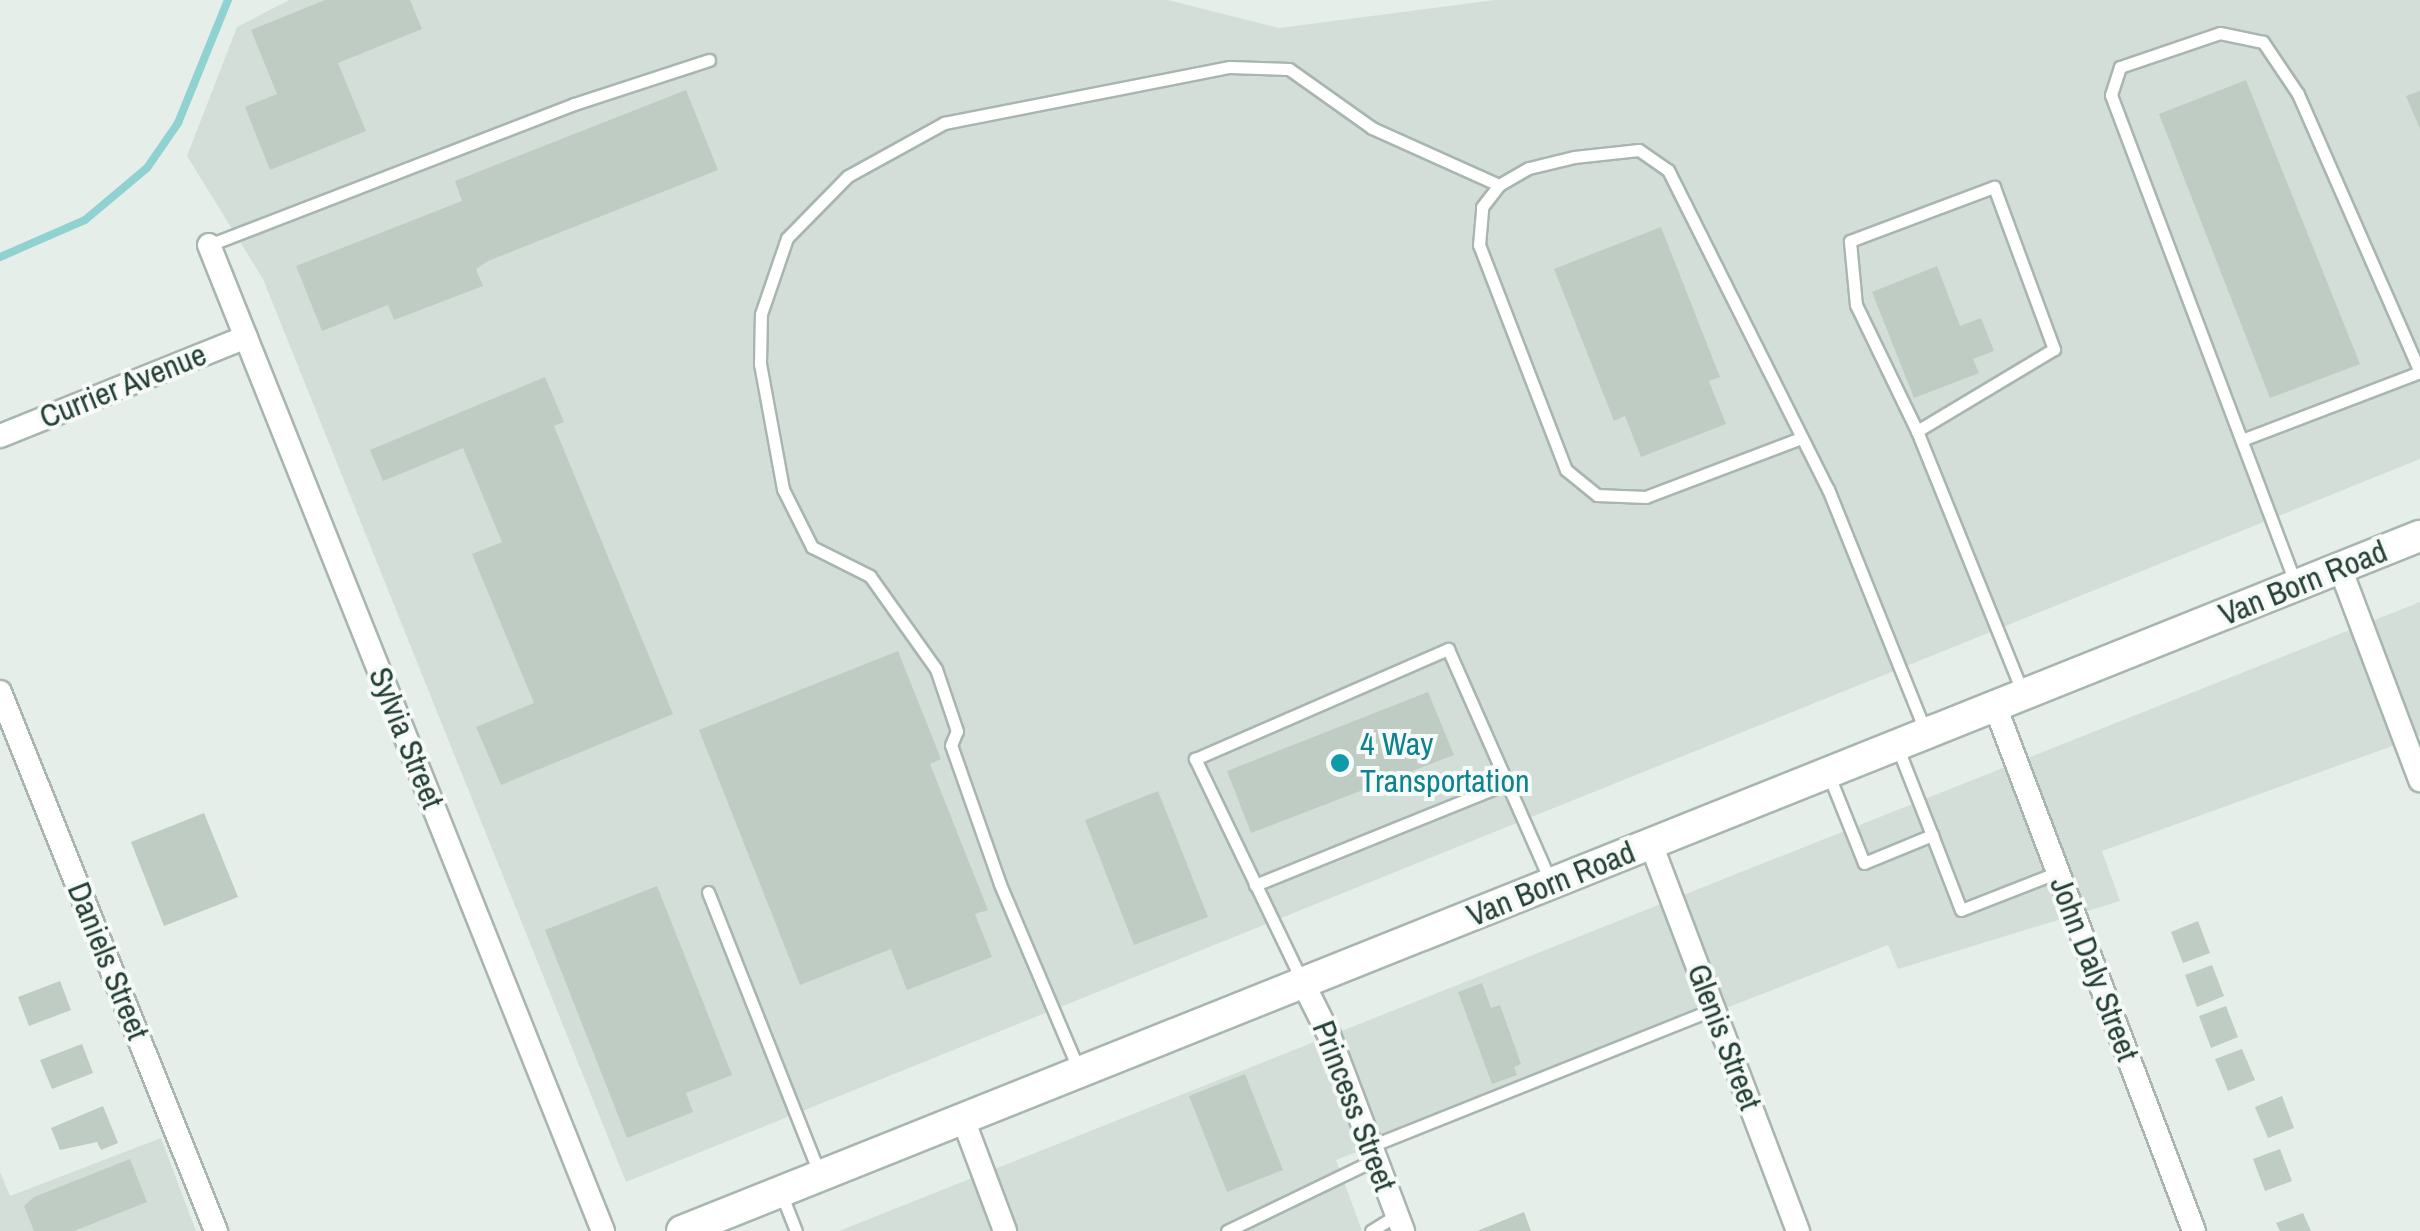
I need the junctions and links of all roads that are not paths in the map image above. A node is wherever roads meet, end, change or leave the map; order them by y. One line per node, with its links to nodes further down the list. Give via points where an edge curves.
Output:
1 (708, 60): 3 (lane, via 574,104)
2 (1499, 185): 8 (lane, via 1559,160 1640,150 1668,170); 8 (lane, via 1482,208 1479,245 1566,470 1598,495 1646,497); 28 (lane, via 1372,128 1289,69 1230,67 944,124 848,176 787,238 761,314 760,364 784,489 812,547 870,576 936,669 957,731 951,744 1000,884)
3 (209, 244): 4 (street, Sylvia Street)
4 (246, 337): 7 (street, Currier Avenue); 35 (street, Sylvia Street)
5 (2420, 373): 9 (lane); 9 (lane, via 2298,94 2263,42 2220,33 2120,67 2111,94)
6 (1916, 432): 6 (lane, via 2054,349 1994,187 1850,241 1856,306); 14 (lane)
7 (0, 436)
8 (1801, 438): 15 (lane)
9 (2242, 440): 12 (lane)
10 (2420, 536): 11 (main road, Van Born Road)
11 (2340, 568): 12 (main road, Van Born Road); 18 (street)
12 (2296, 586): 14 (main road, Van Born Road)
13 (0, 692): 34 (street, Daniels Street)
14 (2010, 700): 15 (main road, Van Born Road); 22 (street, John Daly Street)
15 (1927, 734): 16 (main road, Van Born Road)
16 (1896, 745): 17 (main road, Van Born Road); 20 (lane)
17 (1828, 773): 20 (lane, via 1864,863); 21 (main road, Van Born Road)
18 (2420, 780)
19 (1507, 784): 23 (lane); 24 (lane); 24 (lane, via 1448,649 1195,759)
20 (1932, 835): 22 (lane, via 1961,910)
21 (1651, 844): 23 (main road, Van Born Road); 27 (street, Glenis Street)
22 (2058, 872): 42 (street, John Daly Street)
23 (1552, 884): 26 (main road, Van Born Road)
24 (1256, 885): 26 (lane)
25 (708, 892): 31 (lane)
26 (1303, 983): 28 (main road, Van Born Road); 30 (street, Princess Street)
27 (1713, 1009): 30 (lane); 41 (street, Glenis Street)
28 (1080, 1072): 29 (main road, Van Born Road)
29 (963, 1119): 31 (main road, Van Born Road); 38 (street)
30 (1373, 1152): 33 (street, Princess Street); 39 (lane)
31 (821, 1176): 32 (main road, Van Born Road)
32 (780, 1192): 36 (main road, Van Born Road); 37 (lane)
33 (1400, 1223): 40 (lane)
34 (216, 1231)
35 (604, 1231)
36 (682, 1231)
37 (796, 1231)
38 (1005, 1231)
39 (1227, 1231)
40 (1371, 1231)
41 (1798, 1231)
42 (2194, 1231)

